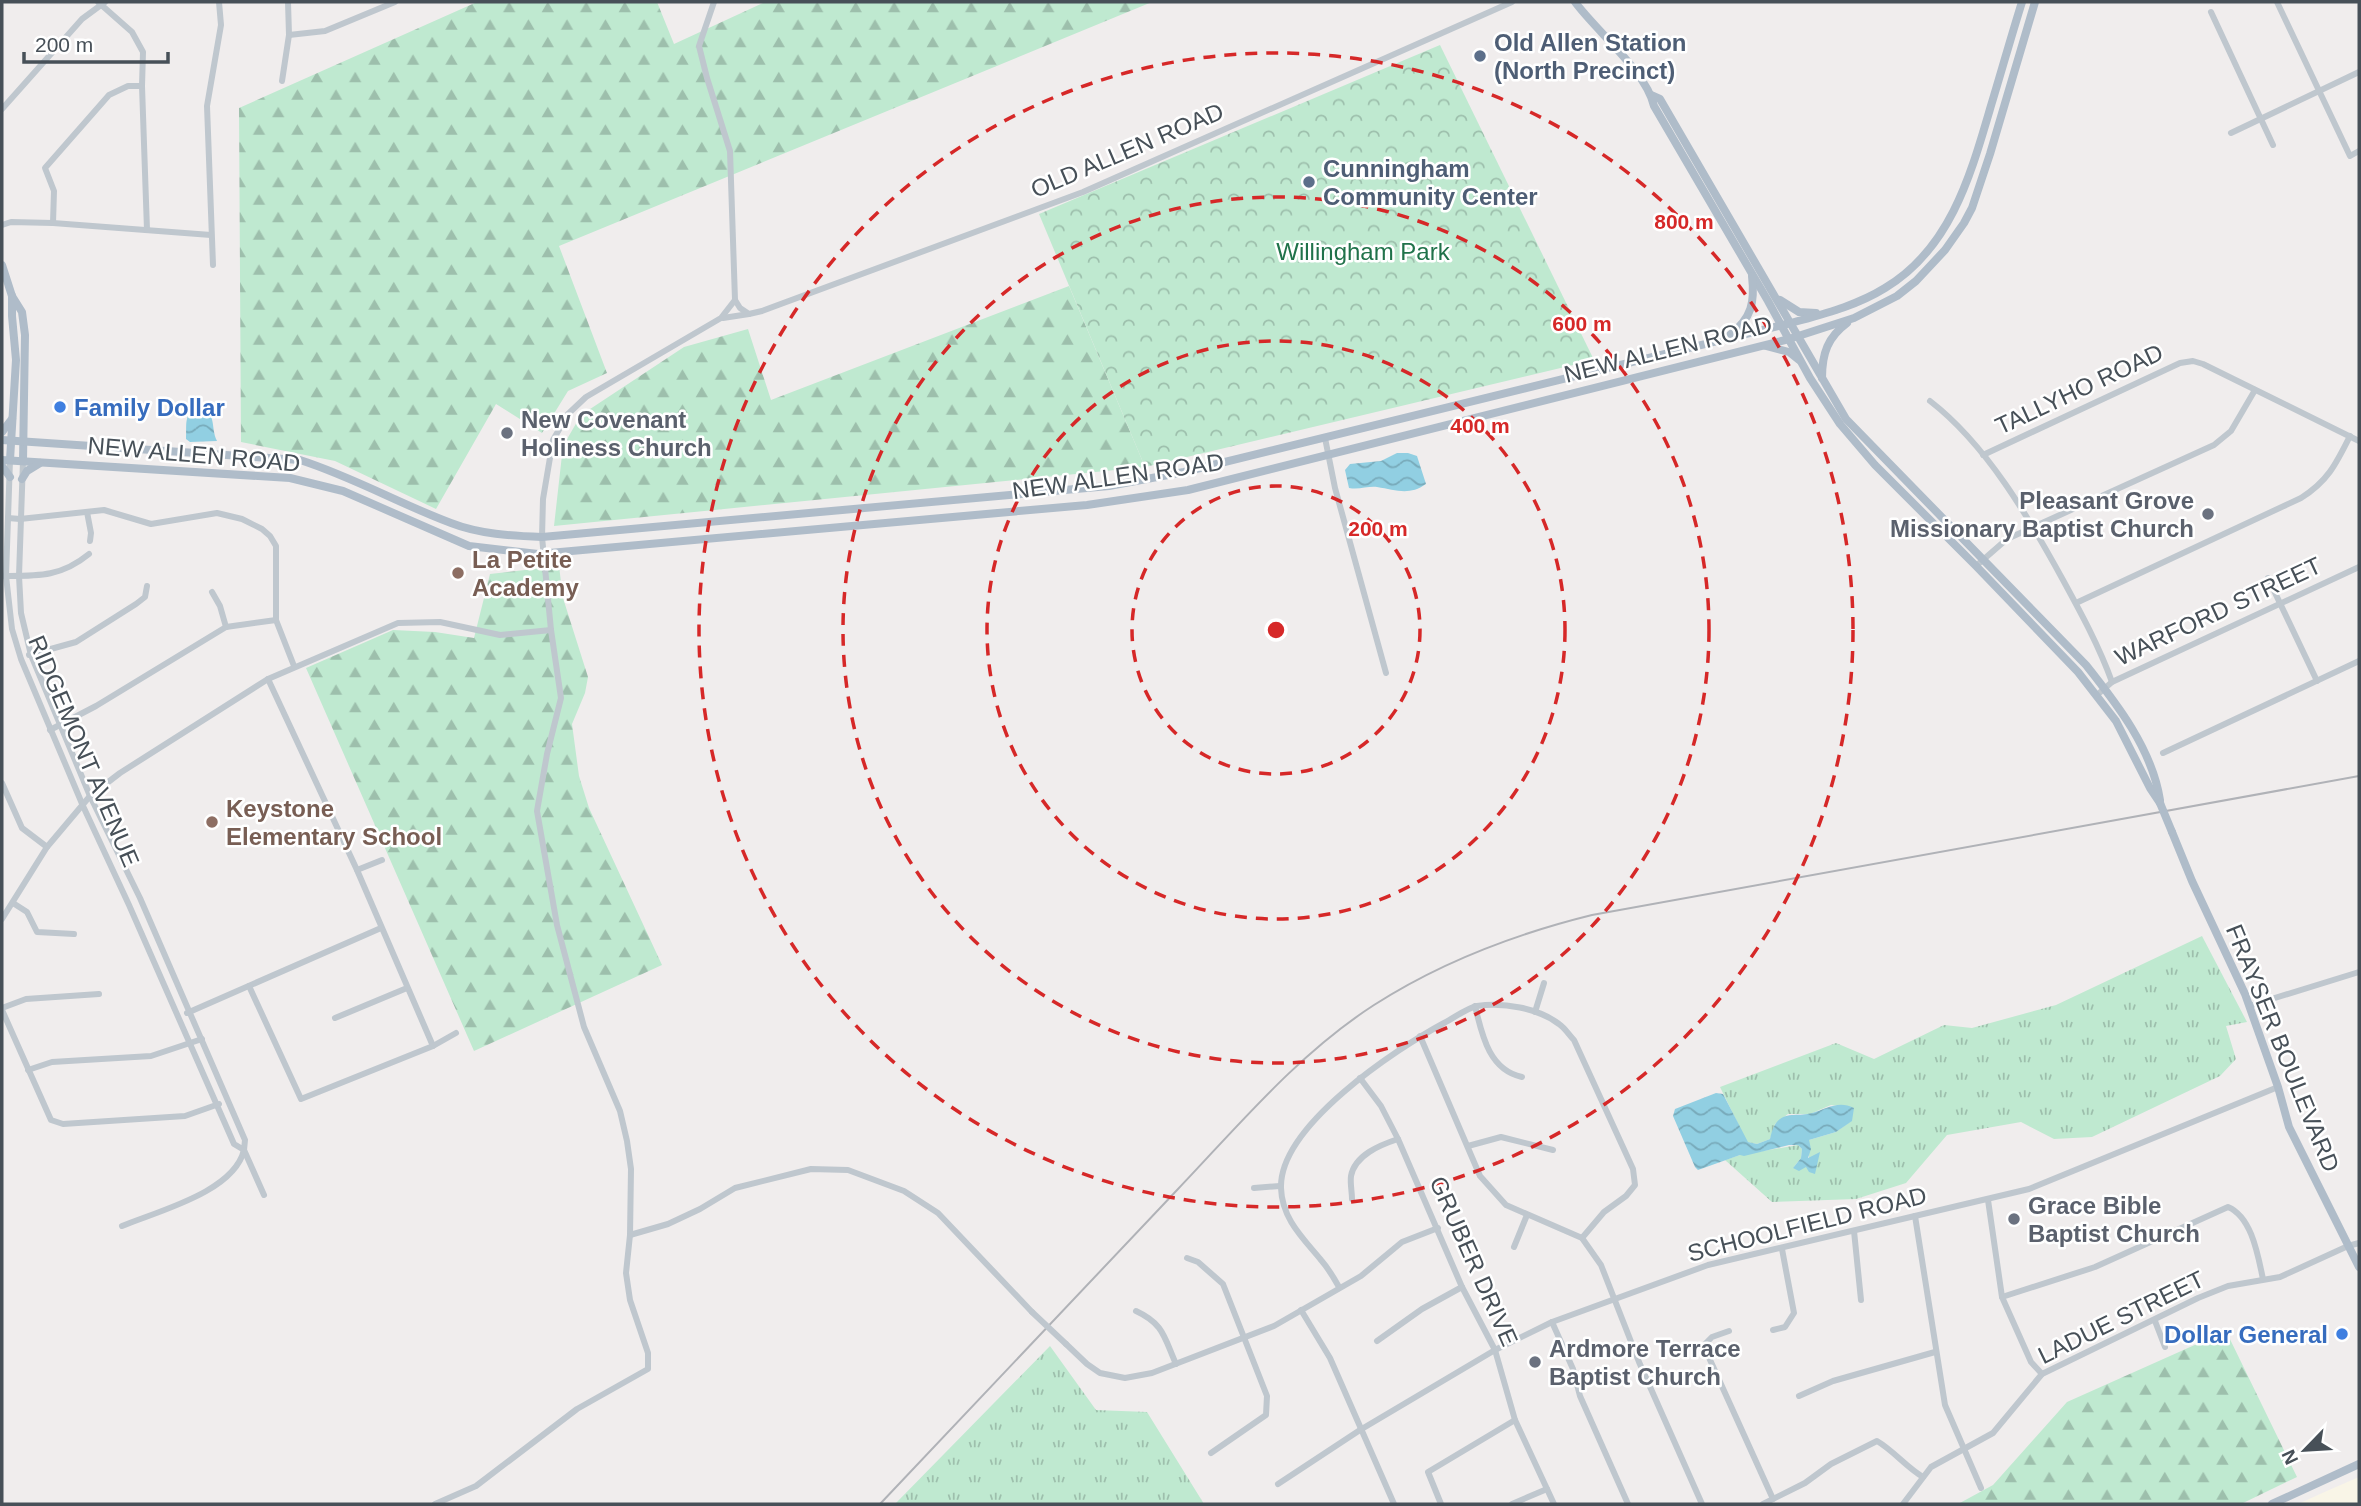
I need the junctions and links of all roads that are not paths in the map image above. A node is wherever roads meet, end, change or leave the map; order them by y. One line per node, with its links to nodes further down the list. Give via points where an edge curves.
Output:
1 (219, 2): 26 (street, via 221,25 208,106)
2 (288, 2): 12 (street)
3 (395, 2): 12 (street, via 325,32)
4 (714, 2): 31 (street, via 699,46 730,150)
5 (1512, 2): 33 (street, OLD ALLEN ROAD, via 1083,192 811,294)
6 (1575, 2): 17 (main road)
7 (2022, 2): 32 (main road, NEW ALLEN ROAD, via 1966,184 1939,238 1886,288)
8 (2035, 2): 35 (main road, NEW ALLEN ROAD, via 1990,154 1964,223 1916,281)
9 (2277, 2): 16 (street)
10 (101, 3): 15 (street, via 138,40 143,52); 18 (street)
11 (2211, 12): 19 (street)
12 (289, 35): 14 (street)
13 (2359, 72): 16 (street)
14 (282, 81)
15 (142, 86): 23 (street, via 128,86 109,95 45,168 54,191); 25 (street)
16 (2319, 91): 19 (street); 22 (street, via 2350,156)
17 (1651, 95): 29 (main road); 30 (main road, via 1660,99)
18 (2, 109)
19 (2261, 119): 20 (street); 21 (street)
20 (2231, 133)
21 (2273, 145)
22 (2359, 151)
23 (53, 223): 24 (street); 25 (street)
24 (2, 225)
25 (147, 230): 26 (street)
26 (211, 235): 28 (street)
27 (2, 265): 41 (main road, RIDGEMONT AVENUE, via 22,312)
28 (213, 265)
29 (1752, 273): 36 (main road); 38 (main road, via 1754,295 1749,316)
30 (1776, 296): 32 (main road, via 1799,312); 36 (main road)
31 (735, 300): 33 (street); 34 (street)
32 (1829, 312): 36 (main road, NEW ALLEN ROAD)
33 (748, 313): 34 (street, OLD ALLEN ROAD)
34 (721, 318): 69 (street, via 586,397 568,414 553,440)
35 (1854, 318): 37 (main road, NEW ALLEN ROAD); 42 (main road, via 1826,345)
36 (1786, 324): 37 (main road); 38 (main road, NEW ALLEN ROAD)
37 (1793, 337): 39 (main road, NEW ALLEN ROAD); 40 (main road); 42 (main road)
38 (1727, 338): 49 (main road, NEW ALLEN ROAD)
39 (1761, 346): 40 (main road, via 1780,349); 56 (main road, NEW ALLEN ROAD)
40 (1801, 362): 73 (main road, via 1855,443)
41 (21, 371): 45 (main road, RIDGEMONT AVENUE); 46 (main road, RIDGEMONT AVENUE)
42 (1822, 381): 73 (main road, via 1846,419)
43 (2255, 390): 48 (street); 55 (street, TALLYHO ROAD, via 2203,364 2180,363); 67 (street, via 2231,431 2214,445)
44 (1930, 401): 55 (street, via 1950,416)
45 (13, 416): 47 (main road); 51 (main road, RIDGEMONT AVENUE)
46 (24, 425): 52 (main road, RIDGEMONT AVENUE); 54 (main road)
47 (2, 432)
48 (2350, 436): 53 (street); 80 (street, via 2333,470 2301,498)
49 (1325, 438): 56 (street); 64 (main road, NEW ALLEN ROAD, via 1109,486)
50 (2, 440): 51 (main road, NEW ALLEN ROAD)
51 (12, 440): 52 (main road, NEW ALLEN ROAD); 57 (main road, RIDGEMONT AVENUE)
52 (24, 440): 54 (main road, NEW ALLEN ROAD); 58 (main road, RIDGEMONT AVENUE)
53 (2359, 441)
54 (43, 442): 69 (main road, NEW ALLEN ROAD, via 300,460 336,471 453,524)
55 (1983, 455): 67 (street)
56 (1328, 456): 68 (main road, NEW ALLEN ROAD, via 1188,490 1087,505); 89 (street)
57 (6, 460): 58 (main road, NEW ALLEN ROAD); 61 (street, RIDGEMONT AVENUE)
58 (23, 461): 59 (main road, NEW ALLEN ROAD); 62 (street, RIDGEMONT AVENUE)
59 (42, 462): 62 (main road); 72 (main road, NEW ALLEN ROAD, via 290,478 343,491 469,547)
60 (2, 466): 61 (main road)
61 (10, 477): 65 (street, RIDGEMONT AVENUE)
62 (22, 479): 66 (street, RIDGEMONT AVENUE)
63 (87, 512): 66 (street); 70 (street); 82 (street, via 104,510 151,524 217,513 242,519 270,536 276,546)
64 (808, 513): 68 (main road, via 788,518); 69 (main road, NEW ALLEN ROAD)
65 (8, 517): 66 (street); 75 (street, RIDGEMONT AVENUE)
66 (20, 519): 76 (street, RIDGEMONT AVENUE)
67 (2034, 526): 73 (street, via 2007,539); 80 (street)
68 (784, 532): 72 (main road, NEW ALLEN ROAD)
69 (542, 537): 72 (street)
70 (90, 541)
71 (89, 554): 76 (street, via 51,575)
72 (544, 554): 84 (street)
73 (1980, 562): 93 (main road); 94 (main road)
74 (2359, 567): 81 (street, WARFORD STREET)
75 (4, 576): 76 (street); 86 (street, RIDGEMONT AVENUE)
76 (19, 576): 85 (street, RIDGEMONT AVENUE)
77 (2268, 578): 81 (street)
78 (147, 586): 85 (street, via 145,597 76,642)
79 (212, 592): 83 (street)
80 (2076, 603): 92 (street)
81 (2280, 604): 91 (street); 92 (street, WARFORD STREET)
82 (276, 620): 83 (street); 88 (street)
83 (226, 627): 95 (street)
84 (551, 631): 88 (street, via 500,635 440,622 398,623); 146 (street, via 561,698 537,811 557,925 584,1027 620,1111 627,1141)
85 (31, 655): 86 (street); 95 (street, RIDGEMONT AVENUE)
86 (20, 658): 96 (street, RIDGEMONT AVENUE)
87 (2359, 661): 91 (street)
88 (294, 666): 90 (street)
89 (1386, 673)
90 (268, 679): 99 (street); 104 (street)
91 (2317, 681): 97 (street)
92 (2112, 682): 93 (street, WARFORD STREET)
93 (2105, 688): 94 (street, WARFORD STREET); 100 (main road, via 2148,760)
94 (2097, 695): 100 (main road)
95 (61, 723): 96 (street); 99 (street, RIDGEMONT AVENUE)
96 (50, 730): 101 (street, RIDGEMONT AVENUE)
97 (2163, 753)
98 (2, 783): 102 (street, via 22,828)
99 (90, 796): 101 (street); 117 (street, RIDGEMONT AVENUE)
100 (2160, 803): 115 (main road, FRAYSER BOULEVARD, bridge)
101 (83, 806): 102 (street); 119 (street, RIDGEMONT AVENUE)
102 (47, 847): 105 (street)
103 (382, 860): 104 (street)
104 (357, 870): 107 (street)
105 (13, 903): 106 (street); 108 (street, via 27,912 37,932)
106 (2, 919)
107 (381, 928): 111 (street); 112 (street)
108 (74, 934)
109 (2359, 972): 115 (street)
110 (1544, 983): 118 (street)
111 (249, 986): 117 (street); 125 (street, via 301,1099)
112 (407, 988): 120 (street); 125 (street)
113 (99, 994): 116 (street, via 26,999)
114 (1475, 1006): 118 (street); 122 (street); 127 (street, via 1494,1060)
115 (2249, 1006): 129 (main road, FRAYSER BOULEVARD)
116 (2, 1009): 126 (street)
117 (189, 1012): 119 (street); 123 (street, RIDGEMONT AVENUE)
118 (1535, 1012): 147 (street, via 1559,1024 1574,1040 1633,1169 1635,1185)
119 (178, 1017): 124 (street, RIDGEMONT AVENUE)
120 (335, 1018)
121 (456, 1033): 125 (street)
122 (1420, 1036): 128 (street); 133 (street)
123 (202, 1039): 124 (street); 130 (street, RIDGEMONT AVENUE)
124 (190, 1043): 126 (street, via 151,1056 52,1062); 131 (street, RIDGEMONT AVENUE)
125 (433, 1046)
126 (28, 1070): 131 (street, via 51,1120 63,1124 186,1116)
127 (1522, 1077)
128 (1360, 1078): 132 (street, GRUBER DRIVE); 136 (street, via 1296,1142)
129 (2278, 1087): 140 (street, SCHOOLFIELD ROAD, via 2029,1189); 149 (main road, FRAYSER BOULEVARD, via 2290,1127)
130 (227, 1101): 131 (street); 134 (street, RIDGEMONT AVENUE, via 245,1140)
131 (217, 1105): 134 (street, RIDGEMONT AVENUE, via 234,1144)
132 (1398, 1139): 139 (street, via 1360,1159 1351,1175); 144 (street, GRUBER DRIVE)
133 (1468, 1146): 135 (street, via 1501,1137); 141 (street, via 1491,1191)
134 (244, 1150): 138 (street, RIDGEMONT AVENUE); 143 (street, via 241,1161 218,1185)
135 (1553, 1150)
136 (1280, 1186): 137 (street); 155 (street, via 1294,1230)
137 (1254, 1188)
138 (264, 1195)
139 (1352, 1199)
140 (1988, 1200): 142 (street, SCHOOLFIELD ROAD); 157 (street)
141 (1527, 1215): 147 (street); 150 (street)
142 (1915, 1216): 145 (street, SCHOOLFIELD ROAD); 170 (street)
143 (122, 1226)
144 (1438, 1228): 155 (street, via 1402,1242 1361,1276); 156 (street, GRUBER DRIVE)
145 (1854, 1231): 151 (street, SCHOOLFIELD ROAD); 159 (street)
146 (629, 1235): 171 (street, bridge, via 668,1224 735,1188 811,1169 848,1170 904,1191 938,1213 1032,1312 1100,1373 1137,1378); 185 (street, via 626,1273 648,1353 648,1369 577,1409 476,1486)
147 (1583, 1238): 158 (street, via 1601,1265)
148 (2359, 1243): 149 (street, LADUE STREET)
149 (2348, 1246): 153 (main road, FRAYSER BOULEVARD); 154 (street, LADUE STREET, via 2280,1277)
150 (1514, 1247)
151 (1782, 1249): 158 (street, SCHOOLFIELD ROAD, via 1708,1265); 164 (street, via 1794,1313 1785,1327)
152 (1187, 1258): 166 (street, via 1223,1284)
153 (2359, 1267)
154 (2263, 1279): 157 (street, via 2242,1216 2228,1207 2095,1267); 162 (street, LADUE STREET, via 2228,1286)
155 (1339, 1287): 160 (street)
156 (1462, 1287): 167 (street, via 1422,1308); 169 (street, GRUBER DRIVE)
157 (2002, 1297): 172 (street, via 2031,1363)
158 (1614, 1298): 163 (street, SCHOOLFIELD ROAD); 191 (street)
159 (1860, 1300)
160 (1301, 1310): 166 (street, via 1275,1326); 175 (street, via 1330,1357)
161 (1136, 1311): 171 (street, via 1161,1328)
162 (2155, 1321): 168 (street); 172 (street, LADUE STREET)
163 (1552, 1322): 169 (street, SCHOOLFIELD ROAD); 190 (street)
164 (1773, 1330)
165 (1729, 1331): 183 (street, via 1712,1337 1706,1351)
166 (1245, 1336): 171 (street); 177 (street, via 1267,1396 1266,1415)
167 (1377, 1341)
168 (2165, 1347)
169 (1495, 1350): 174 (street, GRUBER DRIVE); 175 (street, SCHOOLFIELD ROAD)
170 (1935, 1352): 173 (street, via 1833,1381); 176 (street, via 1945,1405)
171 (1176, 1364)
172 (2042, 1374): 176 (street, LADUE STREET, via 1993,1433)
173 (1799, 1396)
174 (1516, 1420): 182 (street, GRUBER DRIVE); 187 (street, via 1428,1472)
175 (1360, 1430): 180 (street, SCHOOLFIELD ROAD); 186 (street)
176 (1965, 1448): 179 (street, LADUE STREET, via 1931,1467); 181 (street)
177 (1211, 1453)
178 (2359, 1464): 193 (main road)
179 (1923, 1477): 183 (street, via 1877,1441); 184 (street, LADUE STREET)
180 (1278, 1485)
181 (1981, 1488)
182 (1547, 1489): 188 (street); 189 (street, GRUBER DRIVE)
183 (1773, 1499): 192 (street)
184 (1906, 1503)
185 (435, 1504)
186 (1394, 1504)
187 (1441, 1504)
188 (1512, 1504)
189 (1554, 1504)
190 (1628, 1504)
191 (1702, 1504)
192 (1763, 1504)
193 (2272, 1504)

